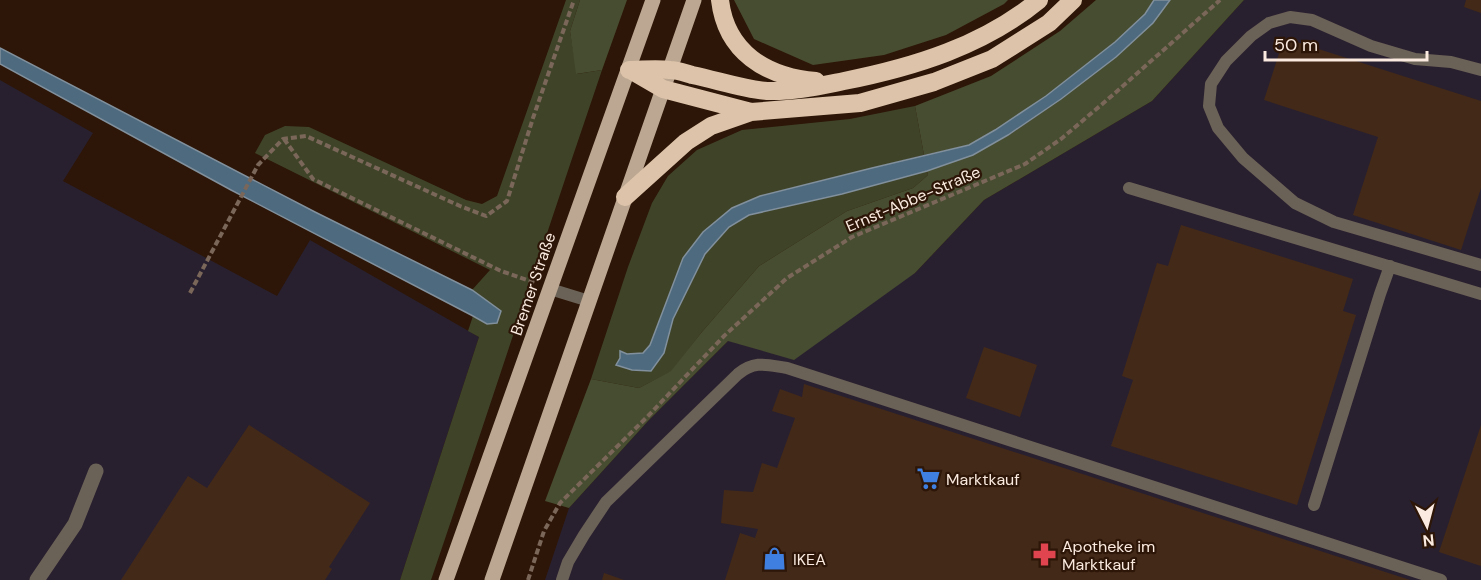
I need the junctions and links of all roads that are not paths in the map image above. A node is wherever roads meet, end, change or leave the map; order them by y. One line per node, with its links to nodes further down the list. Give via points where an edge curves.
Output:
1 (653, 0): 6 (main road, Bremer Straße)
2 (694, 0): 7 (main road)
3 (720, 0): 9 (highway, via 734,41 755,63 802,80)
4 (1039, 0): 9 (highway, via 1020,16 958,48 899,69)
5 (1073, 0): 11 (highway, via 1050,23 992,60 934,82 860,103)
6 (629, 70): 7 (highway); 10 (highway); 16 (main road, Bremer Straße)
7 (670, 70): 9 (highway, via 770,91); 10 (main road)
8 (1481, 70): 14 (lane, via 1415,59 1371,46 1312,20 1290,17 1269,23 1226,61 1211,84 1209,106 1218,128 1243,158 1295,203 1334,222)
9 (844, 81)
10 (663, 88): 11 (highway); 13 (main road)
11 (751, 112): 13 (highway, via 711,126 686,142)
12 (1129, 188): 15 (lane)
13 (625, 197): 18 (main road)
14 (1481, 265)
15 (1390, 266): 17 (lane); 20 (lane)
16 (550, 289): 18 (lane); 22 (main road, Bremer Straße)
17 (1481, 294)
18 (589, 301): 23 (main road)
19 (96, 471): 21 (street, via 75,524)
20 (1314, 505)
21 (37, 580)
22 (447, 580)
23 (492, 580)
24 (562, 580): 25 (lane, via 568,562 606,502 738,374 748,366 764,364 787,368)
25 (1441, 580)

